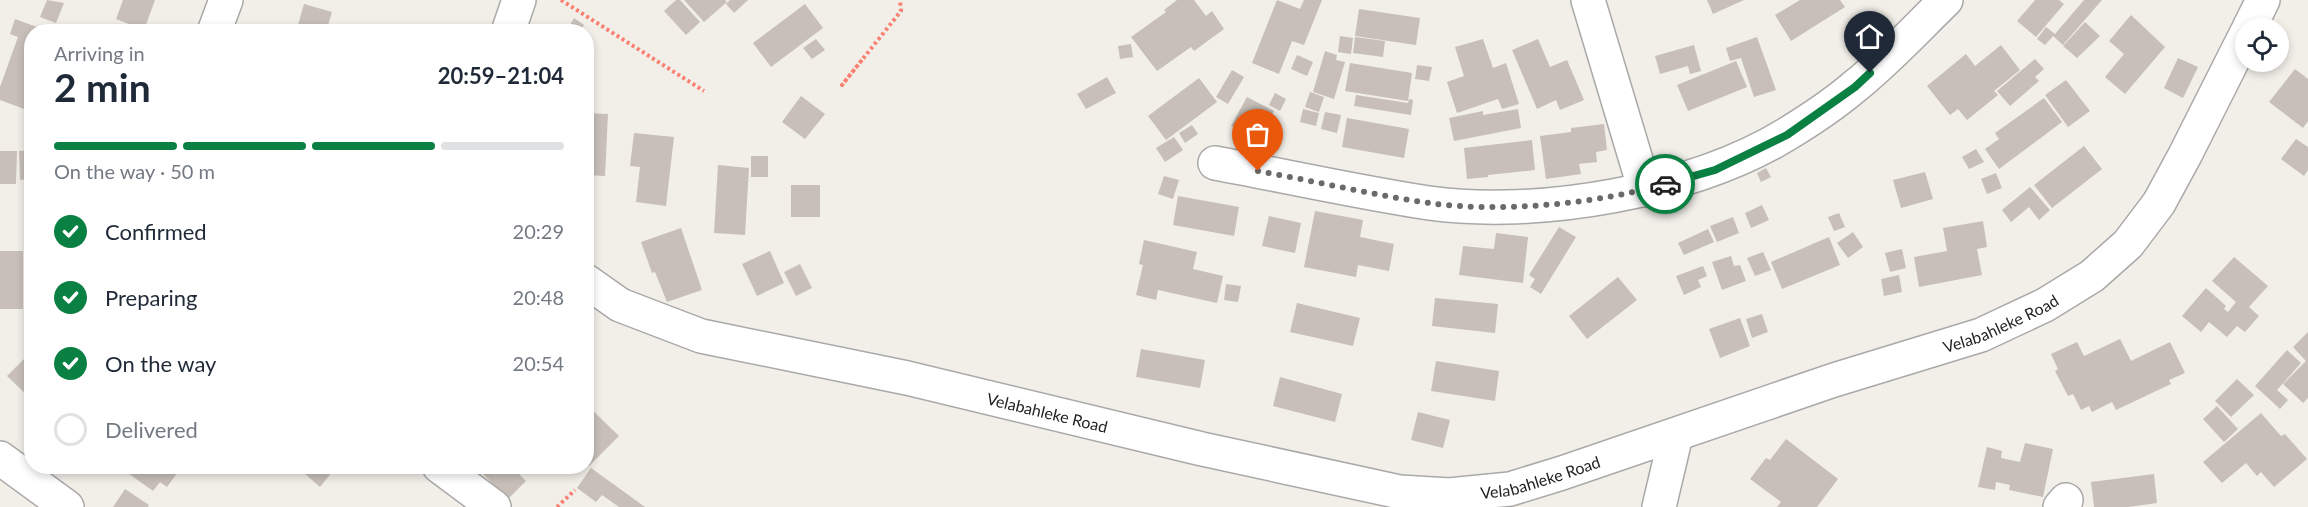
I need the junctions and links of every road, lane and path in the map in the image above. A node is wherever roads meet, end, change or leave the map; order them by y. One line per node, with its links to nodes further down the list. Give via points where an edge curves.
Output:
1 (226, 0): 9 (street)
2 (519, 0): 10 (street)
3 (561, 0): 13 (path)
4 (900, 0): 12 (path, via 901,11 842,85)
5 (1588, 0): 15 (street)
6 (1946, 0): 15 (street, via 1855,87 1787,135 1715,170)
7 (2263, 0): 8 (street)
8 (2253, 18)
9 (217, 24)
10 (511, 24)
11 (2235, 56): 17 (street, Velabahleke Road, via 2159,203 2128,244 2092,276 2045,305 1981,335 1834,380)
12 (862, 60)
13 (704, 91)
14 (1215, 163): 15 (street, via 1430,203 1490,207 1574,201)
15 (1645, 190)
16 (594, 287): 17 (street, Velabahleke Road, via 620,305 701,336 907,378 1400,492 1449,495 1510,489)
17 (1676, 435): 24 (street)
18 (0, 458): 21 (street)
19 (450, 474): 22 (street)
20 (575, 490): 23 (path)
21 (67, 507)
22 (494, 507)
23 (557, 507)
24 (1659, 507)

